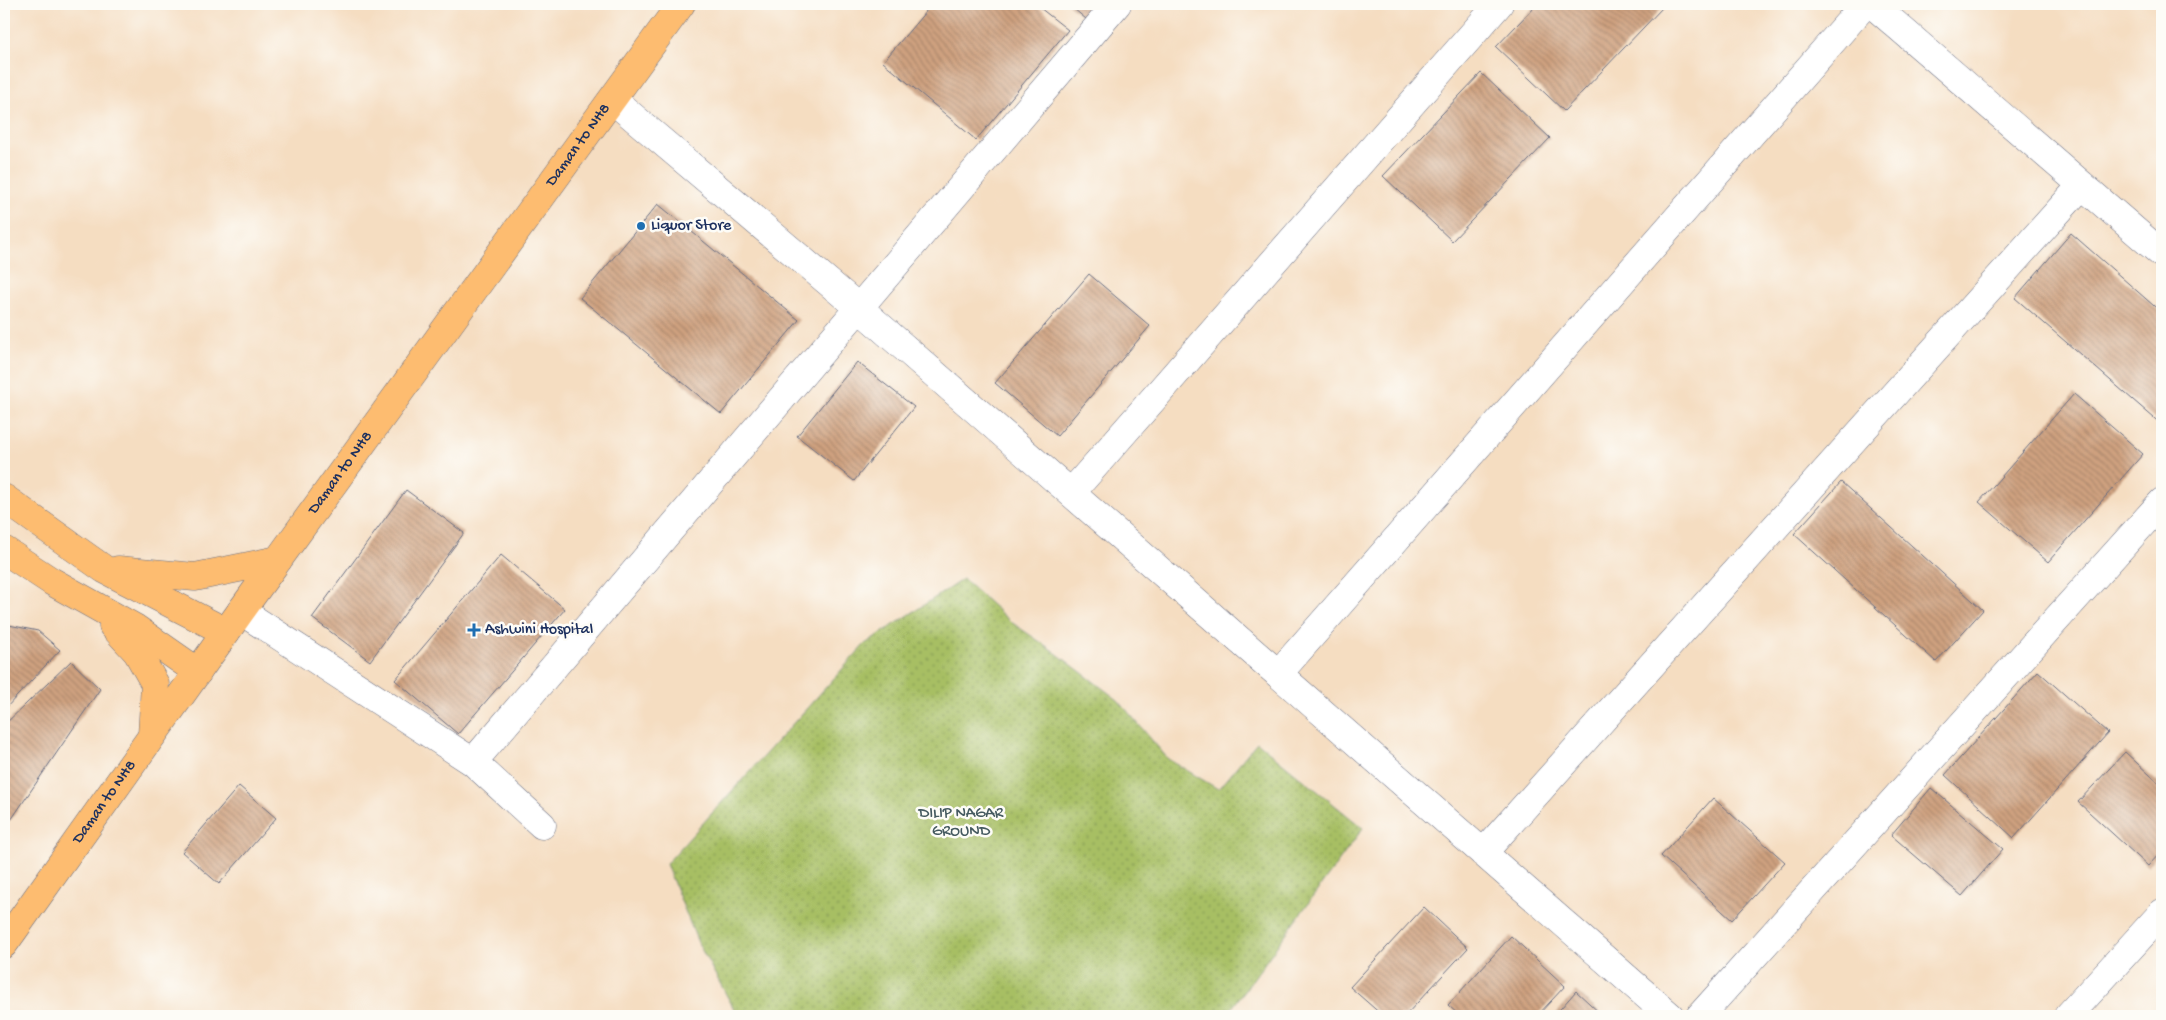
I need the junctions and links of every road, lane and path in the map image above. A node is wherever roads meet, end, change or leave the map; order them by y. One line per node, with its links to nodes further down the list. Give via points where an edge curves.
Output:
1 (681, 4): 6 (main road, Daman to NH8)
2 (1118, 4): 9 (street)
3 (1499, 4): 10 (street)
4 (1865, 4): 19 (street)
5 (1872, 4): 7 (street)
6 (613, 100): 9 (street); 14 (main road, Daman to NH8)
7 (2082, 185): 8 (street); 23 (street)
8 (2162, 254)
9 (859, 308): 10 (street); 21 (street)
10 (1071, 493): 19 (street)
11 (4, 498): 15 (main road)
12 (2162, 502): 27 (street)
13 (4, 550): 16 (main road)
14 (278, 560): 15 (main road, via 195,577); 17 (main road, Daman to NH8)
15 (104, 569): 17 (main road)
16 (91, 604): 18 (main road, via 135,628); 20 (main road, via 137,652 154,684)
17 (234, 622): 18 (main road, Daman to NH8); 21 (street)
18 (198, 672): 20 (main road, Daman to NH8)
19 (1278, 674): 23 (street)
20 (152, 735): 25 (main road, Daman to NH8)
21 (473, 762): 22 (street)
22 (542, 825)
23 (1483, 853): 26 (street)
24 (2162, 913): 28 (street)
25 (4, 944)
26 (1660, 1013)
27 (1700, 1016)
28 (2068, 1016)

